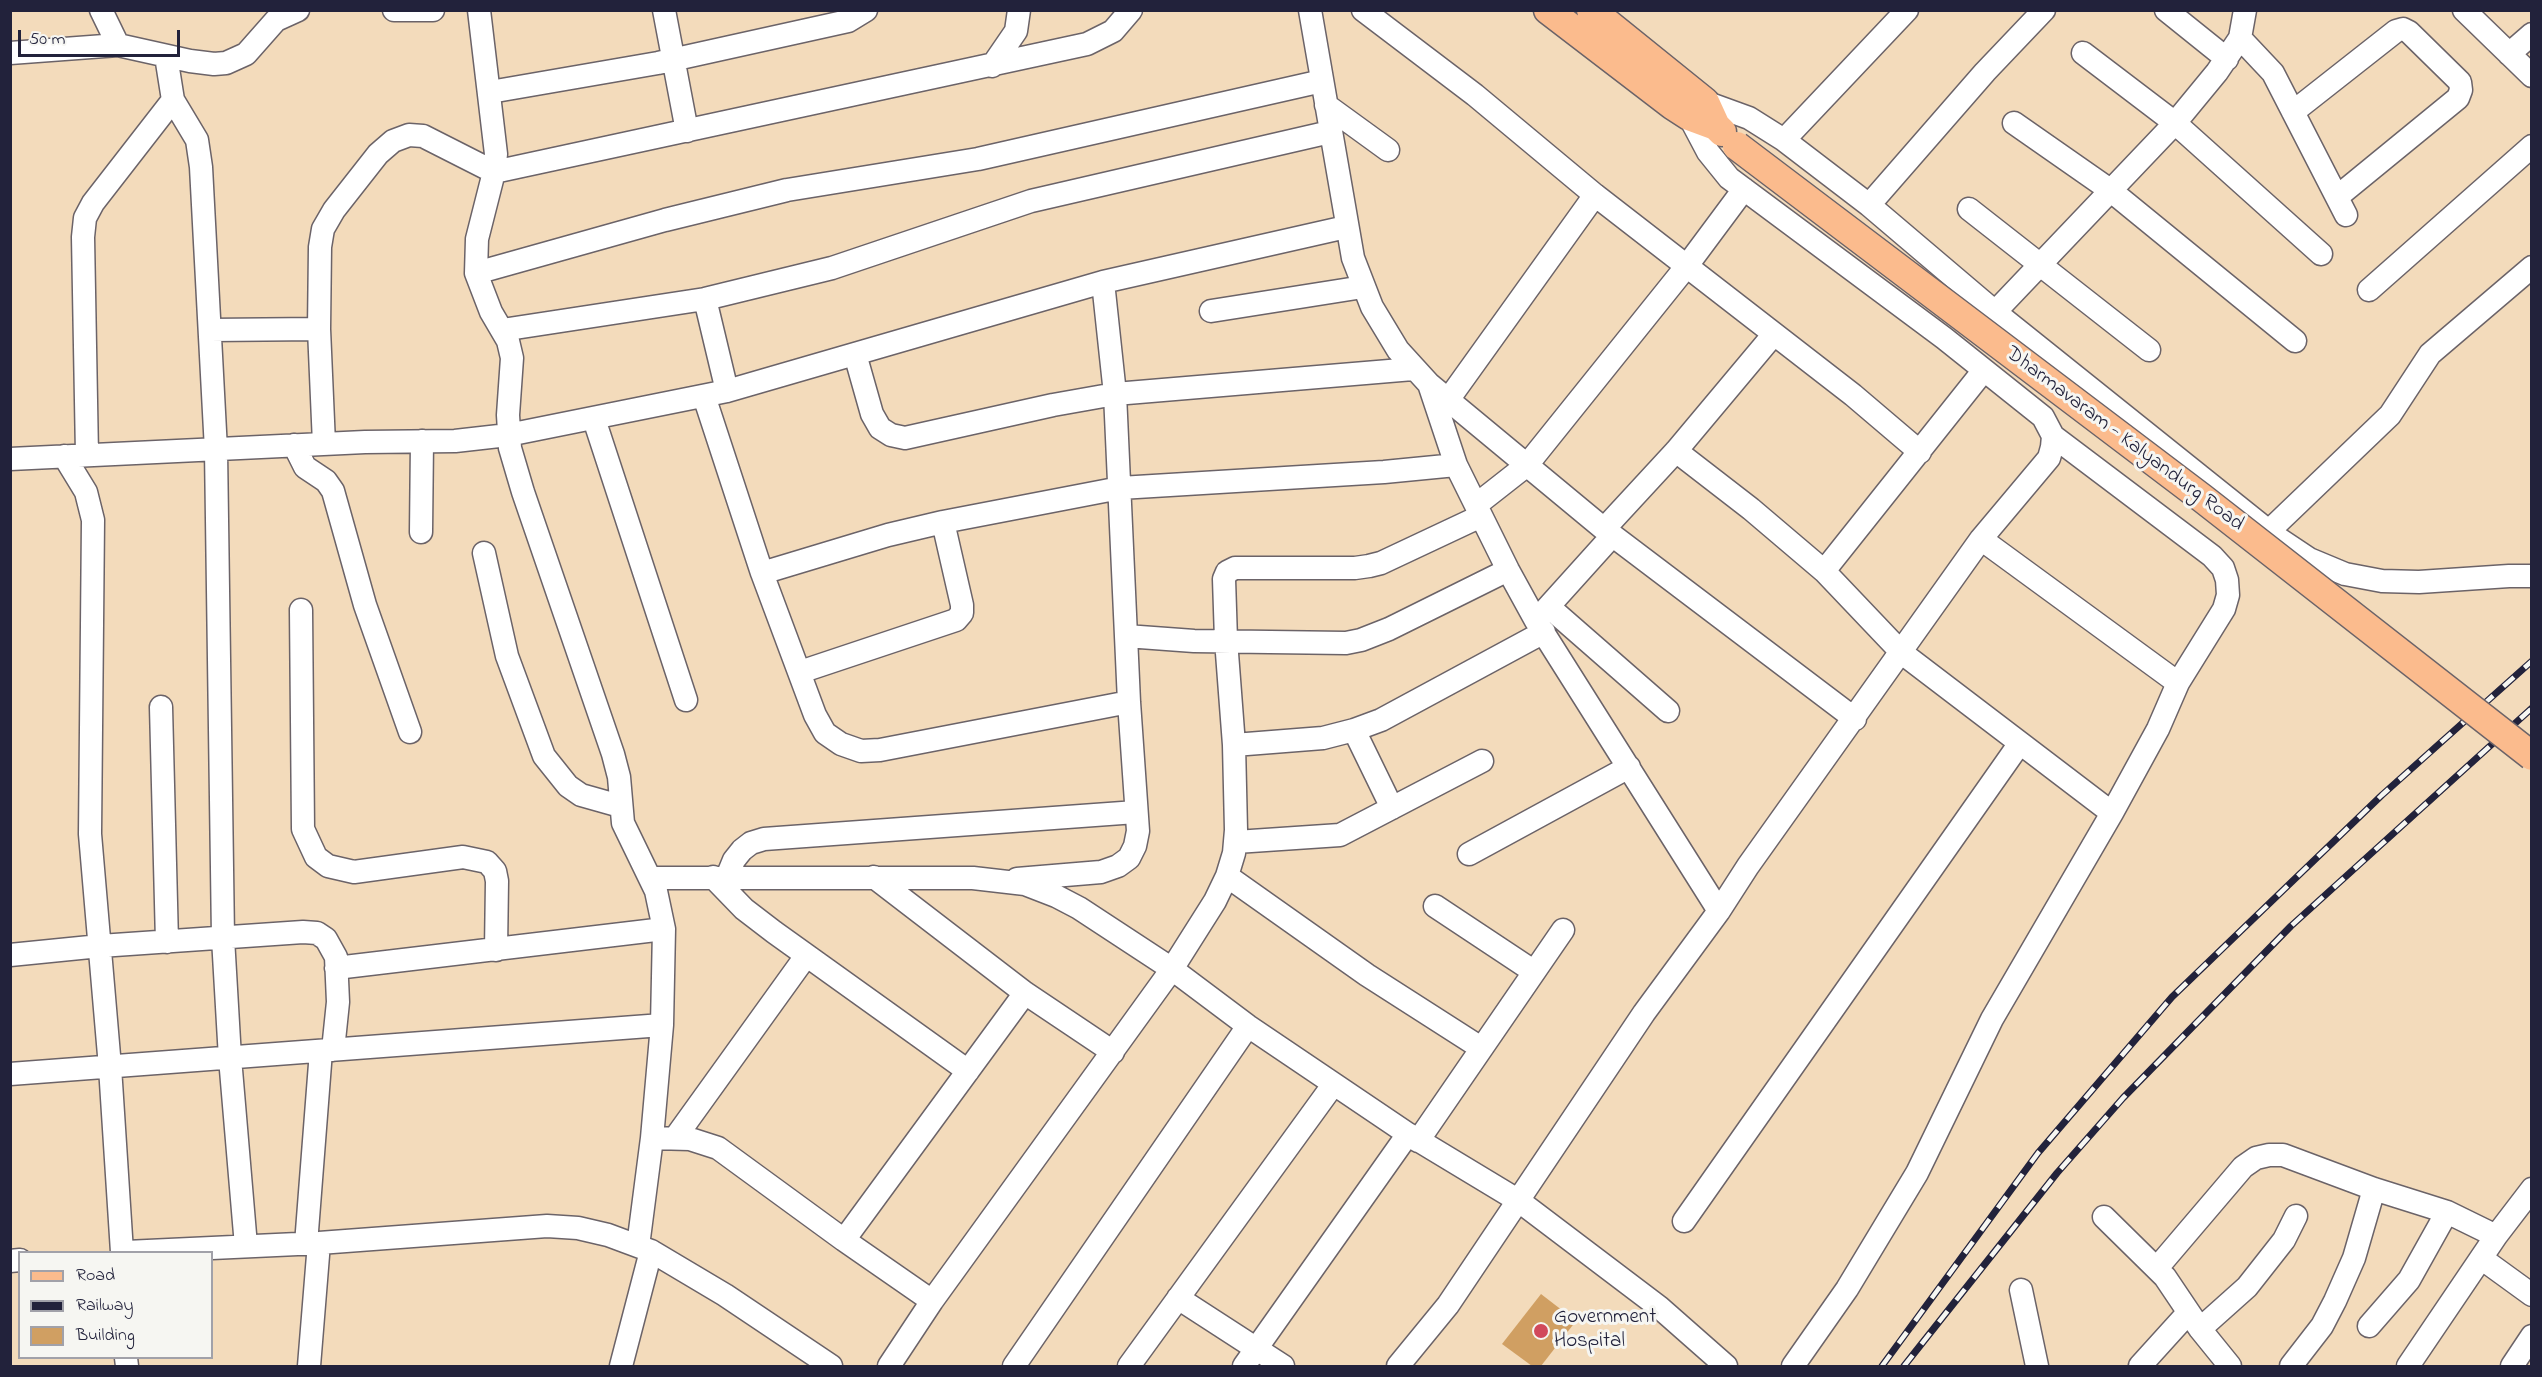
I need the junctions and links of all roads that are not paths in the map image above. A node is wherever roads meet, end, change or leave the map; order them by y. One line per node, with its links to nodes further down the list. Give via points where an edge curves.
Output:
1 (101, 10): 21 (street)
2 (298, 10): 25 (street, via 276,20 235,61 214,64)
3 (394, 10): 4 (street)
4 (433, 10)
5 (664, 10): 26 (street)
6 (866, 10): 26 (street, via 848,21)
7 (1019, 10): 28 (street, via 1016,31)
8 (1131, 10): 28 (street, via 1113,31 1087,44)
9 (1310, 10): 30 (street)
10 (1364, 10): 46 (street, via 1476,95)
11 (1548, 10): 35 (main road, Dharmavaram - Kalyandurg Road)
12 (1591, 10): 35 (main road, Dharmavaram - Kalyandurg Road)
13 (1907, 10): 40 (street)
14 (2044, 10): 47 (street)
15 (2166, 10): 27 (street)
16 (2245, 10): 20 (street)
17 (2464, 10): 24 (street)
18 (484, 12): 31 (street)
19 (2532, 34): 24 (street)
20 (2240, 38): 27 (street); 34 (street, via 2273,73)
21 (118, 45): 22 (street); 25 (street)
22 (10, 52)
23 (2084, 53): 37 (street)
24 (2509, 54): 29 (street)
25 (166, 56): 32 (street)
26 (673, 59): 31 (street); 38 (street)
27 (2227, 59): 37 (street)
28 (992, 66): 38 (street)
29 (2532, 76)
30 (1322, 81): 33 (street); 54 (street, via 978,159 787,190)
31 (490, 92): 43 (street)
32 (173, 100): 62 (street, via 199,148); 83 (street, via 85,218)
33 (1326, 105): 39 (street); 42 (street)
34 (2293, 112): 34 (street, via 2341,206 2458,98 2460,82 2403,29)
35 (1703, 115): 40 (street, via 1749,118); 44 (street, via 1708,152 1729,178); 115 (main road, Dharmavaram - Kalyandurg Road, bridge, via 1737,146 2202,498)
36 (2014, 123): 45 (street)
37 (2175, 123): 45 (street); 50 (street)
38 (687, 131): 43 (street)
39 (1330, 132): 49 (street); 58 (street, via 1031,201 832,268)
40 (1784, 140): 47 (street)
41 (2532, 146): 57 (street)
42 (1388, 150)
43 (494, 172): 54 (street, via 477,239); 61 (street, via 423,136 409,135 386,147 323,229)
44 (1744, 189): 52 (street); 68 (street)
45 (2110, 190): 51 (street); 65 (street)
46 (1595, 195): 52 (street); 73 (street)
47 (1869, 205): 60 (street)
48 (1970, 209): 51 (street)
49 (1347, 227): 55 (street); 56 (street)
50 (2321, 254)
51 (2040, 265): 60 (street); 66 (street)
52 (1686, 267): 64 (street); 86 (street)
53 (2532, 267): 90 (street, via 2430,354 2390,415)
54 (476, 273): 63 (street)
55 (1103, 282): 67 (street); 71 (street)
56 (1363, 287): 59 (street); 69 (street, via 1385,331)
57 (2369, 290)
58 (705, 300): 63 (street); 70 (street)
59 (1210, 311)
60 (1995, 312): 90 (street)
61 (320, 329): 62 (street); 78 (street)
62 (210, 330): 80 (street)
63 (502, 330): 75 (street, via 512,358)
64 (1774, 334): 81 (street); 82 (street)
65 (2295, 341)
66 (2149, 350)
67 (855, 354): 70 (street); 71 (street, via 872,414 880,428 906,438)
68 (1984, 370): 76 (street, via 2043,417); 82 (street)
69 (1421, 377): 71 (street); 73 (street); 85 (street)
70 (727, 391): 72 (street)
71 (1115, 394): 87 (street)
72 (704, 396): 74 (street); 97 (street)
73 (1448, 400): 86 (street)
74 (594, 419): 75 (street); 106 (street)
75 (508, 435): 77 (street); 118 (street, via 518,478 613,754)
76 (2053, 436): 93 (street, via 2049,458); 105 (street, via 2223,568 2228,595 2224,609)
77 (422, 441): 78 (street); 91 (street)
78 (324, 444): 79 (street)
79 (294, 445): 80 (street); 112 (street, via 305,466 333,491 365,605)
80 (216, 450): 83 (street); 133 (street)
81 (1676, 451): 92 (street); 96 (street)
82 (1920, 452): 96 (street)
83 (75, 456): 84 (street); 135 (street, via 93,520 90,834)
84 (10, 459)
85 (1456, 465): 87 (street); 88 (street)
86 (1527, 465): 88 (street); 92 (street)
87 (1120, 488): 89 (street); 101 (street)
88 (1479, 510): 95 (street); 102 (street, via 1369,566 1235,568 1227,572)
89 (943, 522): 97 (street); 104 (street, via 962,605 956,620)
90 (2269, 531): 98 (street, via 2325,568 2365,579 2419,582)
91 (421, 532)
92 (1608, 532): 100 (street); 110 (street)
93 (1981, 540): 103 (street); 105 (street)
94 (484, 554): 118 (street, via 507,656 544,756 568,786 581,795)
95 (1508, 570): 100 (street); 102 (street, via 1362,640)
96 (1824, 571): 103 (street)
97 (762, 573): 104 (street)
98 (2532, 576)
99 (301, 610): 136 (street, via 303,829 316,857 328,866 354,872 463,857 487,862 497,881)
100 (1543, 620): 109 (street); 111 (street, via 1381,720); 117 (street)
101 (1126, 636): 102 (street); 107 (street)
102 (1226, 640): 114 (street)
103 (1902, 652): 110 (street); 113 (street)
104 (800, 672): 107 (street, via 825,733 861,751)
105 (2178, 683): 121 (street)
106 (686, 700)
107 (1129, 702): 120 (street)
108 (161, 707): 134 (street)
109 (1668, 711)
110 (1855, 719): 130 (street)
111 (1354, 730): 114 (street, via 1323,738); 119 (street)
112 (410, 732)
113 (2020, 743): 121 (street); 162 (street)
114 (1234, 745): 122 (street)
115 (2532, 756)
116 (1482, 760): 119 (street)
117 (1629, 767): 123 (street); 130 (street)
118 (620, 806): 127 (street, via 629,838)
119 (1392, 808): 122 (street, via 1340,835)
120 (1136, 812): 125 (street, via 764,838 742,850); 128 (street, via 1135,846 1119,866 1101,872)
121 (2112, 813): 189 (street, via 2002,1000 1917,1173 1847,1289)
122 (1236, 842): 124 (street)
123 (1468, 854)
124 (1227, 876): 140 (street); 145 (street, via 1367,975)
125 (720, 877): 126 (street); 127 (street); 138 (street, via 744,909)
126 (874, 877): 128 (street); 142 (street)
127 (650, 878): 131 (street)
128 (1000, 880): 140 (street, via 1025,884 1056,896)
129 (1435, 906): 141 (street)
130 (1719, 912): 158 (street, via 1644,1013)
131 (664, 929): 136 (street); 143 (street)
132 (1563, 930): 141 (street)
133 (223, 938): 134 (street); 139 (street, via 317,933 334,949); 148 (street)
134 (167, 942): 135 (street)
135 (100, 946): 137 (street); 149 (street)
136 (496, 950): 139 (street)
137 (10, 956)
138 (807, 956): 150 (street); 154 (street)
139 (336, 968): 146 (street, via 338,1002)
140 (1172, 969): 144 (street); 147 (street)
141 (1533, 970): 145 (street)
142 (1025, 993): 147 (street); 150 (street)
143 (662, 1025): 146 (street); 153 (street)
144 (1248, 1026): 152 (street); 184 (street)
145 (1481, 1048): 155 (street)
146 (327, 1051): 148 (street); 165 (street)
147 (1113, 1052): 175 (street)
148 (230, 1058): 149 (street); 166 (street)
149 (110, 1067): 151 (street); 168 (street)
150 (968, 1071): 164 (street)
151 (10, 1074)
152 (1333, 1085): 155 (street); 174 (street)
153 (652, 1138): 154 (street); 167 (street)
154 (675, 1138): 164 (street, via 718,1148)
155 (1413, 1138): 158 (street); 179 (street)
156 (2374, 1189): 159 (street); 171 (street, via 2283,1155 2256,1158); 193 (street, via 2354,1258 2335,1301 2322,1326)
157 (2532, 1189): 163 (street)
158 (1519, 1201): 187 (street, via 1448,1305); 188 (street, via 1659,1307)
159 (2447, 1212): 163 (street); 177 (street, via 2409,1280)
160 (2296, 1216): 176 (street, via 2284,1240 2247,1287)
161 (2104, 1217): 171 (street)
162 (1684, 1221)
163 (2496, 1236): 170 (street)
164 (844, 1240): 175 (street)
165 (313, 1244): 166 (street); 167 (street, via 547,1226 579,1228); 180 (street)
166 (246, 1246): 169 (street)
167 (644, 1249): 181 (street); 182 (street, via 725,1295)
168 (124, 1251)
169 (144, 1251)
170 (2481, 1258): 173 (street); 194 (street)
171 (2157, 1268): 176 (street)
172 (2021, 1290): 190 (street)
173 (2532, 1295)
174 (1178, 1298): 179 (street); 185 (street)
175 (932, 1301): 183 (street)
176 (2194, 1321): 191 (street); 192 (street)
177 (2369, 1326)
178 (2532, 1336): 195 (street)
179 (1251, 1358): 186 (street)
180 (309, 1366)
181 (621, 1366)
182 (831, 1366)
183 (889, 1366)
184 (1014, 1366)
185 (1129, 1366)
186 (1283, 1366)
187 (1398, 1366)
188 (1726, 1366)
189 (1793, 1366)
190 (2037, 1366)
191 (2140, 1366)
192 (2230, 1366)
193 (2291, 1366)
194 (2408, 1366)
195 (2512, 1366)

